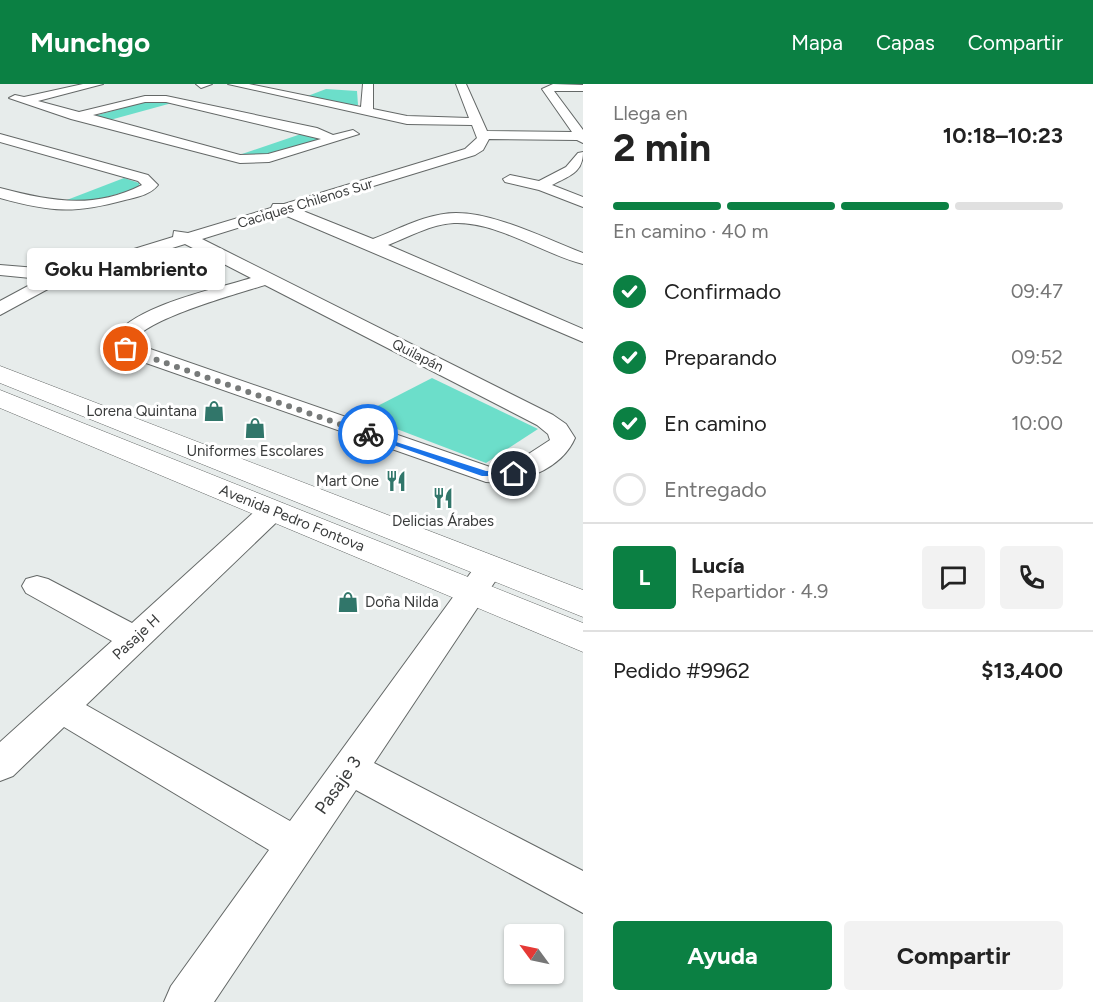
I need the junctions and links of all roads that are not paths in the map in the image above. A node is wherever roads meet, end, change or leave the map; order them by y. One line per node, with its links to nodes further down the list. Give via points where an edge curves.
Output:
1 (78, 84): 12 (street)
2 (98, 84): 12 (street)
3 (233, 84): 10 (street)
4 (368, 84): 13 (street)
5 (448, 84): 15 (street)
6 (461, 84): 15 (street)
7 (583, 88): 18 (street, via 547,88 566,105)
8 (187, 89): 11 (street)
9 (318, 89): 10 (street)
10 (295, 97): 13 (street)
11 (157, 98): 14 (street); 19 (street, via 317,132)
12 (12, 101): 14 (street)
13 (367, 112): 15 (street)
14 (75, 116): 21 (street)
15 (476, 130): 18 (street); 27 (street, Caciques Chilenos Sur, via 456,148); 27 (street, Caciques Chilenos Sur, via 476,149 455,158)
16 (353, 134): 19 (street)
17 (0, 138): 25 (street, via 143,178 151,185 68,209)
18 (583, 138)
19 (328, 140): 21 (street)
20 (583, 157): 24 (street)
21 (252, 160): 22 (street)
22 (237, 167)
23 (510, 179): 24 (street)
24 (544, 187): 26 (street)
25 (0, 193)
26 (583, 202)
27 (284, 206): 30 (street, Caciques Chilenos Sur); 31 (street)
28 (476, 207): 29 (street, via 461,213)
29 (460, 218): 31 (street); 33 (street, via 479,221)
30 (182, 236): 34 (street, Caciques Chilenos Sur, via 87,269); 37 (street, Quilapán)
31 (377, 243): 40 (street)
32 (0, 257): 35 (street)
33 (583, 260)
34 (65, 266): 35 (street); 39 (street, Caciques Chilenos Sur)
35 (28, 267): 36 (street); 38 (street, via 17,283)
36 (0, 270)
37 (268, 279): 43 (street, Quilapán, via 545,420); 43 (street, Quilapán, via 142,324 122,339 123,346 486,474 523,470)
38 (0, 292)
39 (0, 309)
40 (583, 336)
41 (0, 374): 45 (street, Avenida Pedro Fontova)
42 (0, 398): 44 (street, Avenida Pedro Fontova)
43 (573, 438)
44 (273, 510): 45 (street, Avenida Pedro Fontova); 49 (street, Pasaje H)
45 (481, 580): 47 (street, Avenida Pedro Fontova); 48 (street, Avenida Pedro Fontova); 52 (street, Pasaje 3)
46 (37, 586): 49 (street)
47 (583, 604)
48 (583, 638)
49 (135, 639): 50 (street, Pasaje H)
50 (62, 708): 51 (street, Pasaje H); 53 (street)
51 (0, 765)
52 (350, 768): 53 (street, Pasaje 3); 54 (street)
53 (296, 845): 55 (street, Pasaje 3)
54 (583, 893)
55 (187, 1002)

